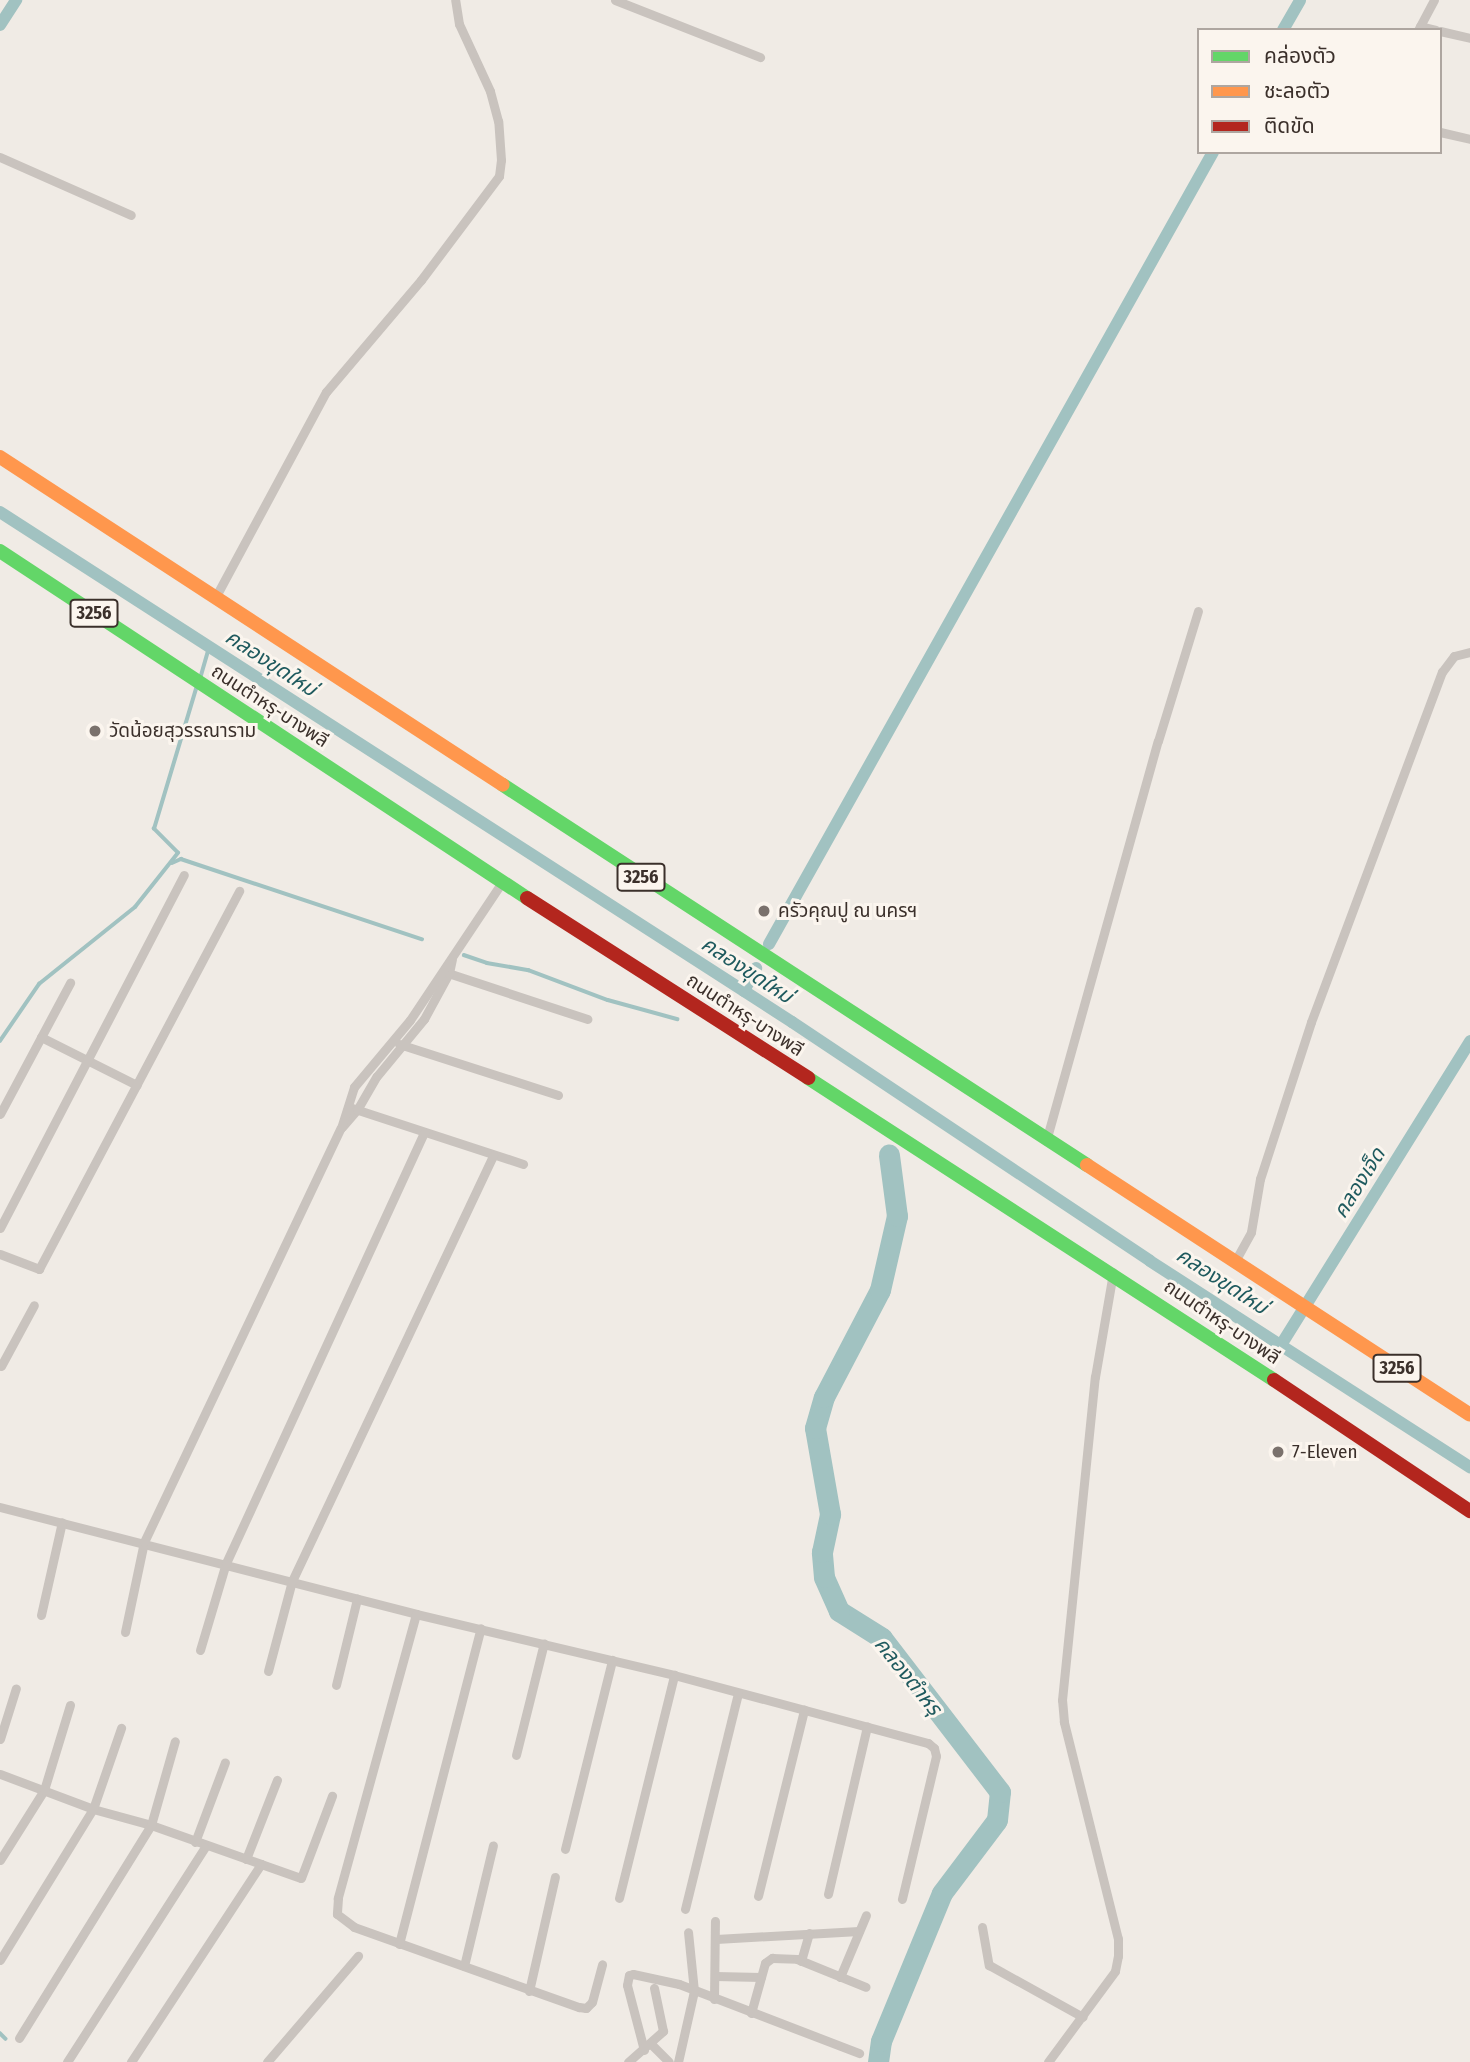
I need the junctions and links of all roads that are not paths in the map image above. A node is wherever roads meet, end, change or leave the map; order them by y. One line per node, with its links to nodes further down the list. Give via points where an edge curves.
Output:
1 (455, 0): 14 (street, via 463,38 490,91 498,121 499,176 421,281 326,392)
2 (615, 0): 7 (street)
3 (1434, 0): 4 (street)
4 (1419, 28)
5 (1442, 31): 6 (street)
6 (1470, 38)
7 (760, 57)
8 (1442, 132): 9 (street)
9 (1470, 139)
10 (0, 157): 11 (street)
11 (131, 215)
12 (0, 457): 14 (main road, 3256)
13 (0, 551): 18 (main road, ถนนตำหรุ-บางพลี / 3256)
14 (215, 598): 34 (main road, 3256)
15 (1198, 611): 34 (street)
16 (1470, 652): 39 (street, via 1454,656 1442,672 1301,1048 1260,1179 1251,1232)
17 (184, 875): 26 (street)
18 (502, 882): 20 (street); 40 (main road, ถนนตำหรุ-บางพลี / 3256)
19 (239, 891): 27 (street)
20 (445, 972): 22 (street); 24 (street); 25 (street, via 429,1011)
21 (70, 983): 23 (street)
22 (587, 1019)
23 (41, 1037): 26 (street); 31 (street)
24 (391, 1041): 25 (street); 29 (street, via 364,1072)
25 (404, 1046): 28 (street); 30 (street, via 377,1076)
26 (88, 1060): 27 (street); 37 (street)
27 (137, 1085): 38 (street, via 39,1269)
28 (558, 1095)
29 (346, 1107): 30 (street); 32 (street)
30 (357, 1110): 32 (street); 33 (street)
31 (0, 1114)
32 (341, 1128): 47 (street)
33 (424, 1132): 35 (street); 48 (street)
34 (1046, 1142): 39 (main road, 3256)
35 (493, 1155): 36 (street); 49 (street)
36 (523, 1164)
37 (0, 1228)
38 (0, 1254)
39 (1234, 1263): 43 (main road, 3256)
40 (1113, 1273): 45 (main road, ถนนตำหรุ-บางพลี / 3256); 112 (street, via 1095,1377 1064,1650 1064,1722 1118,1939 1115,1971)
41 (33, 1305): 42 (street)
42 (0, 1367)
43 (1470, 1415)
44 (0, 1507): 46 (street)
45 (1470, 1511)
46 (62, 1522): 47 (street); 52 (street)
47 (144, 1542): 48 (street); 54 (street)
48 (226, 1563): 49 (street); 56 (street)
49 (292, 1581): 50 (street); 58 (street)
50 (358, 1599): 51 (street); 60 (street)
51 (416, 1614): 53 (street); 97 (street, via 337,1914 354,1927)
52 (41, 1615)
53 (481, 1628): 55 (street); 97 (street)
54 (125, 1632)
55 (544, 1643): 57 (street); 69 (street)
56 (200, 1650)
57 (612, 1660): 59 (street); 80 (street)
58 (268, 1671)
59 (674, 1675): 62 (street); 87 (street)
60 (336, 1685)
61 (16, 1688): 67 (street)
62 (738, 1694): 64 (street); 89 (street)
63 (70, 1705): 73 (street)
64 (804, 1710): 65 (street); 86 (street)
65 (867, 1726): 85 (street); 88 (street, via 928,1743 936,1756)
66 (121, 1728): 75 (street)
67 (0, 1740)
68 (175, 1741): 76 (street)
69 (516, 1755)
70 (225, 1762): 77 (street)
71 (0, 1774): 73 (street)
72 (277, 1780): 81 (street)
73 (44, 1790): 75 (street); 82 (street)
74 (332, 1796): 83 (street, via 301,1878)
75 (93, 1809): 76 (street); 99 (street)
76 (150, 1825): 77 (street); 113 (street)
77 (195, 1842): 79 (street)
78 (493, 1845): 102 (street)
79 (205, 1847): 81 (street); 116 (street)
80 (565, 1849)
81 (246, 1858): 83 (street)
82 (0, 1860)
83 (261, 1864): 117 (street)
84 (555, 1877): 109 (street)
85 (828, 1894)
86 (758, 1896)
87 (619, 1898)
88 (902, 1899)
89 (685, 1909)
90 (866, 1915): 93 (street)
91 (715, 1921): 96 (street)
92 (982, 1927): 112 (street, via 989,1965)
93 (859, 1931): 95 (street); 104 (street)
94 (688, 1932): 108 (street)
95 (809, 1933): 96 (street); 100 (street)
96 (716, 1939): 103 (street)
97 (399, 1944): 102 (street)
98 (358, 1955): 118 (street)
99 (0, 1960)
100 (801, 1961): 104 (street); 105 (street, via 772,1958)
101 (602, 1964): 109 (street, via 592,2002 586,2008)
102 (464, 1966): 109 (street)
103 (715, 1976): 105 (street); 110 (street)
104 (840, 1976): 106 (street)
105 (761, 1977): 111 (street)
106 (866, 1987)
107 (654, 1988): 114 (street, via 663,2031)
108 (694, 1990): 110 (street); 114 (street, via 629,1975 627,1984); 121 (street)
109 (528, 1991)
110 (715, 1999): 111 (street)
111 (751, 2013): 115 (street)
112 (1083, 2017): 122 (street)
113 (19, 2038)
114 (647, 2047): 119 (street); 120 (street)
115 (859, 2053)
116 (67, 2062)
117 (131, 2062)
118 (267, 2062)
119 (628, 2062)
120 (669, 2062)
121 (678, 2062)
122 (1048, 2062)

